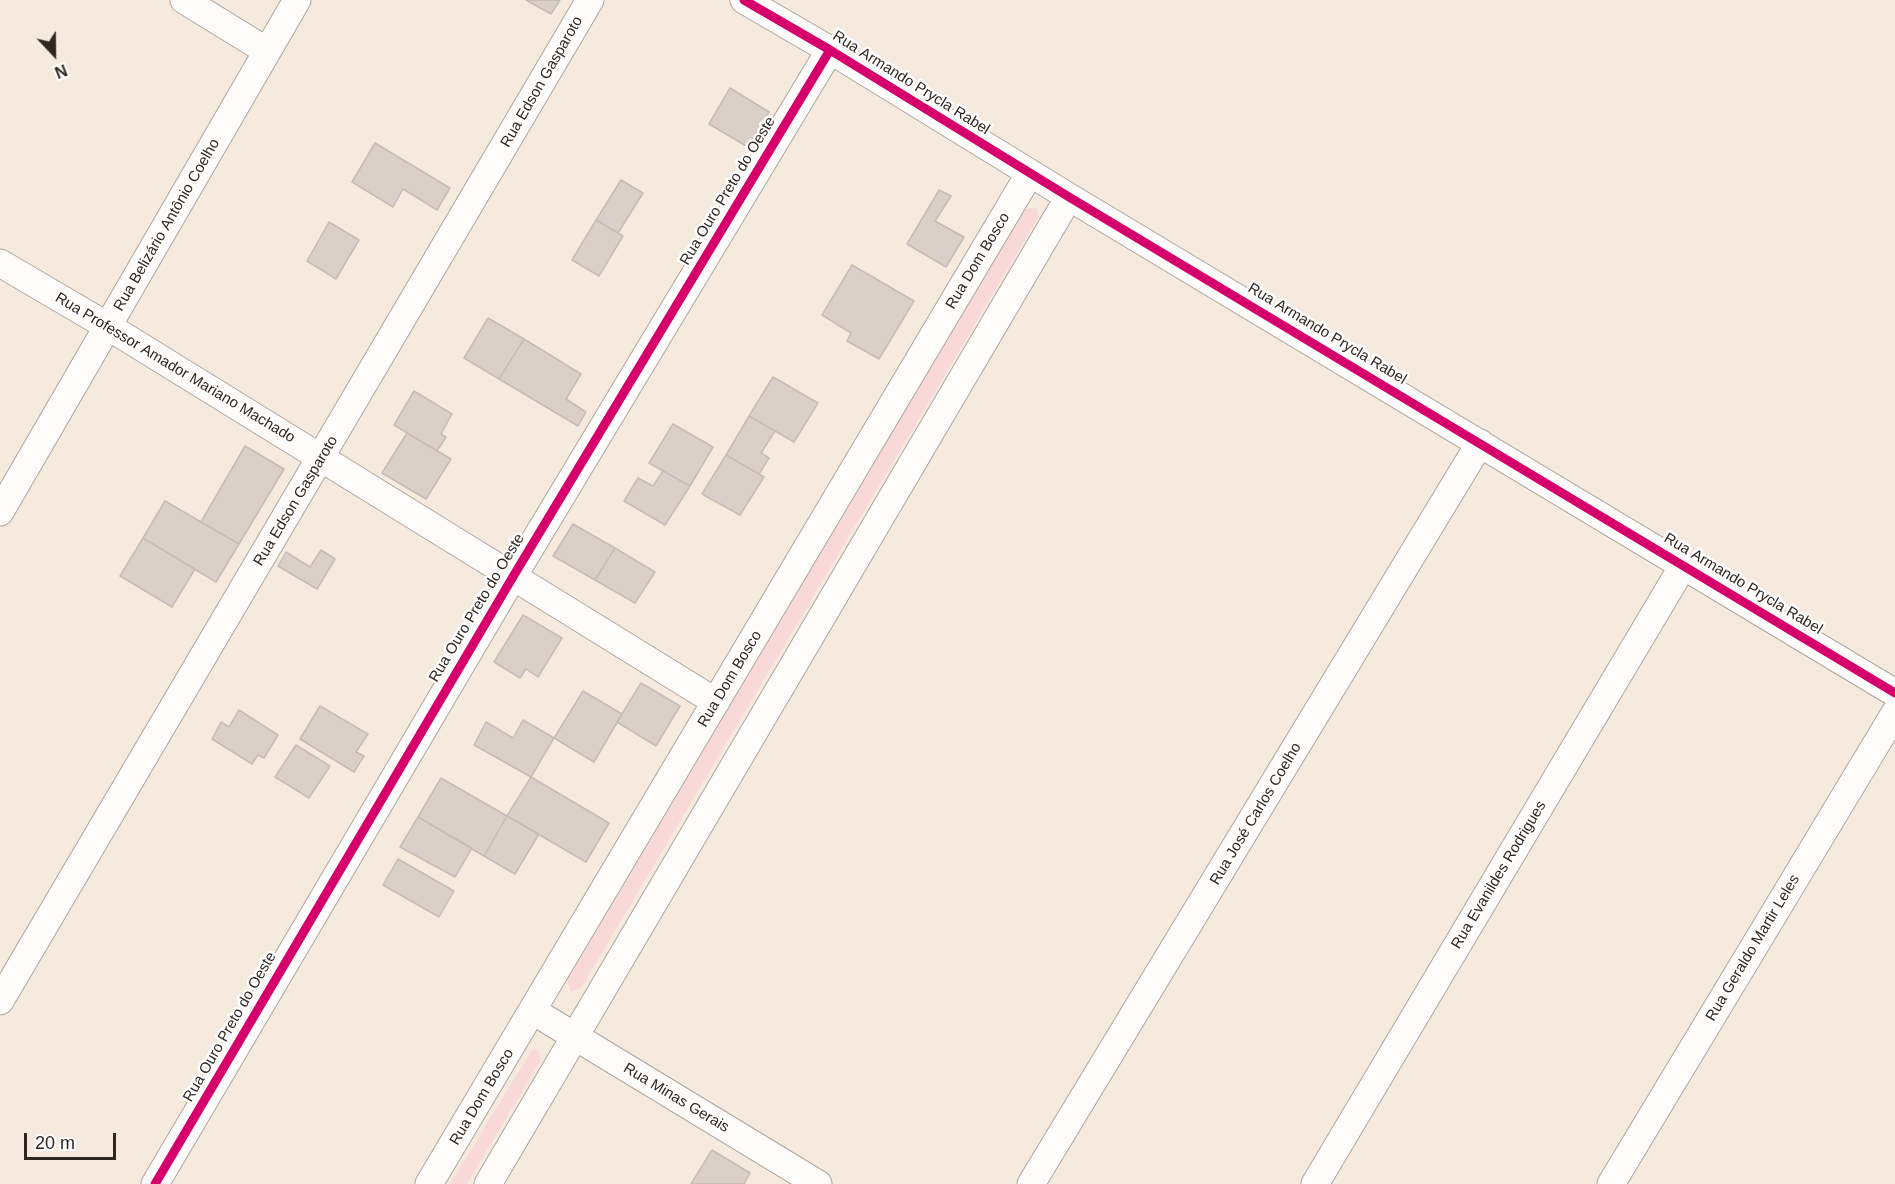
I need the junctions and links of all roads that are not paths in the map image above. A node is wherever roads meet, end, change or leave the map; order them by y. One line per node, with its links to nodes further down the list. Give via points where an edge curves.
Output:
1 (184, 0): 6 (street)
2 (297, 0): 6 (street, Rua Belizário Antônio Coelho)
3 (590, 0): 12 (street, Rua Edson Gasparoto)
4 (744, 0): 5 (street, Rua Armando Prycla Rabel)
5 (830, 50): 7 (street, Rua Armando Prycla Rabel); 15 (street, Rua Ouro Preto do Oeste)
6 (267, 51): 10 (street, Rua Belizário Antônio Coelho)
7 (1030, 173): 8 (street, Rua Armando Prycla Rabel); 17 (street, Rua Dom Bosco)
8 (1069, 197): 11 (street, Rua Armando Prycla Rabel); 21 (street)
9 (0, 263): 10 (street, Rua Professor Amador Mariano Machado)
10 (109, 327): 12 (street, Rua Professor Amador Mariano Machado); 13 (street, Rua Belizário Antônio Coelho)
11 (1480, 443): 14 (street, Rua Armando Prycla Rabel); 27 (street, Rua José Carlos Coelho)
12 (322, 458): 15 (street, Rua Professor Amador Mariano Machado); 19 (street, Rua Edson Gasparoto)
13 (0, 512)
14 (1683, 566): 16 (street, Rua Armando Prycla Rabel); 28 (street, Rua Evanildes Rodrigues)
15 (514, 575): 17 (street, Rua Professor Amador Mariano Machado); 23 (street, Rua Ouro Preto do Oeste)
16 (1895, 693)
17 (716, 702): 20 (street, Rua Dom Bosco)
18 (1895, 713): 29 (street, Rua Geraldo Martir Leles)
19 (0, 1001)
20 (533, 1011): 21 (street, Rua Minas Gerais); 24 (street, Rua Dom Bosco)
21 (576, 1037): 22 (street, Rua Minas Gerais); 25 (street)
22 (776, 1173): 26 (street, Rua Minas Gerais)
23 (155, 1184)
24 (429, 1184)
25 (488, 1184)
26 (818, 1184)
27 (1031, 1184)
28 (1315, 1184)
29 (1611, 1184)

